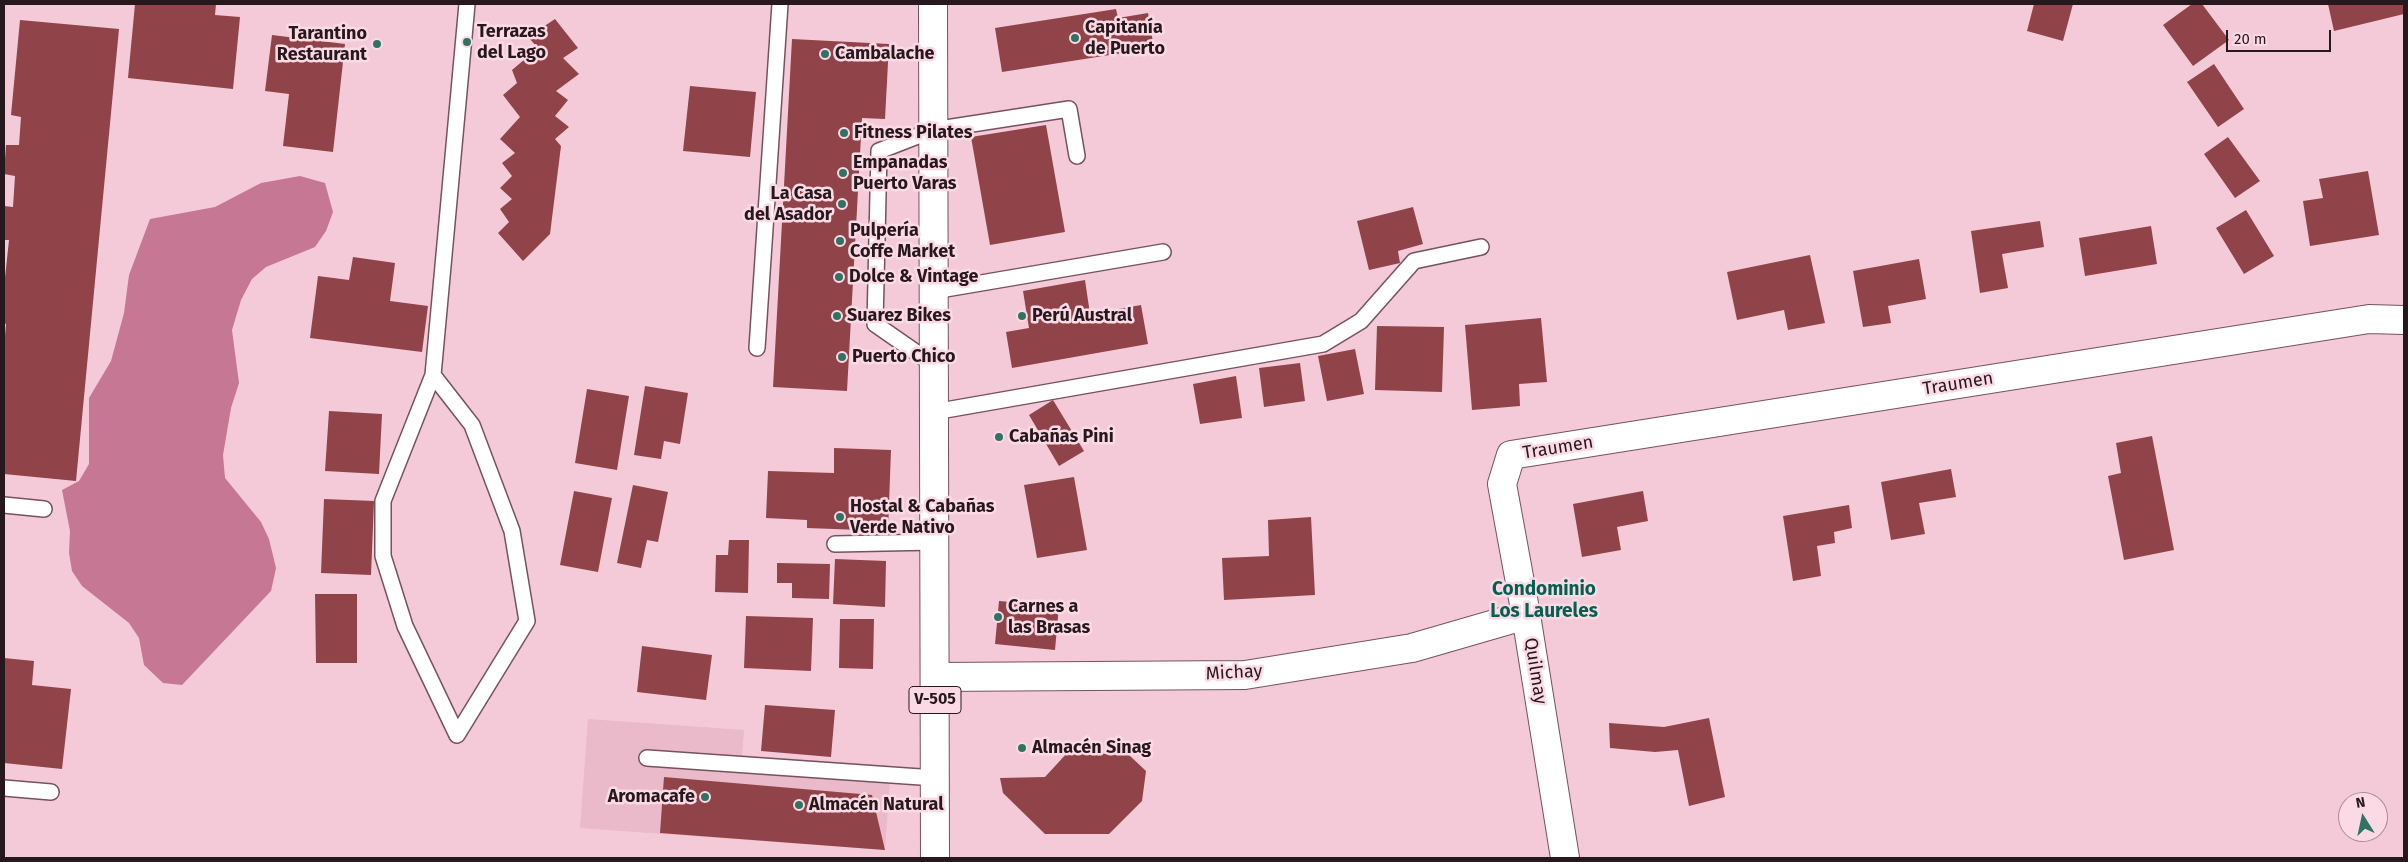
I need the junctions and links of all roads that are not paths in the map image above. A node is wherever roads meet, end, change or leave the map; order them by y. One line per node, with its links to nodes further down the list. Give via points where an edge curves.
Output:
1 (467, 4): 12 (lane)
2 (780, 4): 10 (lane)
3 (932, 4): 4 (street, V-505)
4 (933, 130): 5 (lane, via 1069,109); 8 (street, V-505); 11 (lane, via 878,151 875,324)
5 (1077, 156)
6 (1481, 247): 13 (lane, via 1414,261 1361,321 1323,344)
7 (1163, 252): 8 (lane)
8 (934, 291): 11 (street, V-505)
9 (2404, 320): 14 (street, Traumen, via 2369,319)
10 (757, 348)
11 (934, 365): 13 (street, V-505)
12 (433, 375): 12 (lane, via 383,502 383,556 404,626 457,735 527,621 512,531 472,424)
13 (934, 412): 17 (street, V-505)
14 (1511, 455): 19 (street, Quilmay, via 1502,484)
15 (4, 505): 16 (lane)
16 (44, 509)
17 (935, 542): 18 (lane); 20 (street, V-505)
18 (835, 544)
19 (1526, 615): 20 (street, Michay, via 1412,648 1245,676); 26 (street, Quilmay)
20 (935, 676): 22 (street, V-505)
21 (648, 758): 22 (lane)
22 (936, 778): 25 (street, V-505)
23 (4, 788): 24 (lane)
24 (51, 792)
25 (935, 858)
26 (1565, 858)

